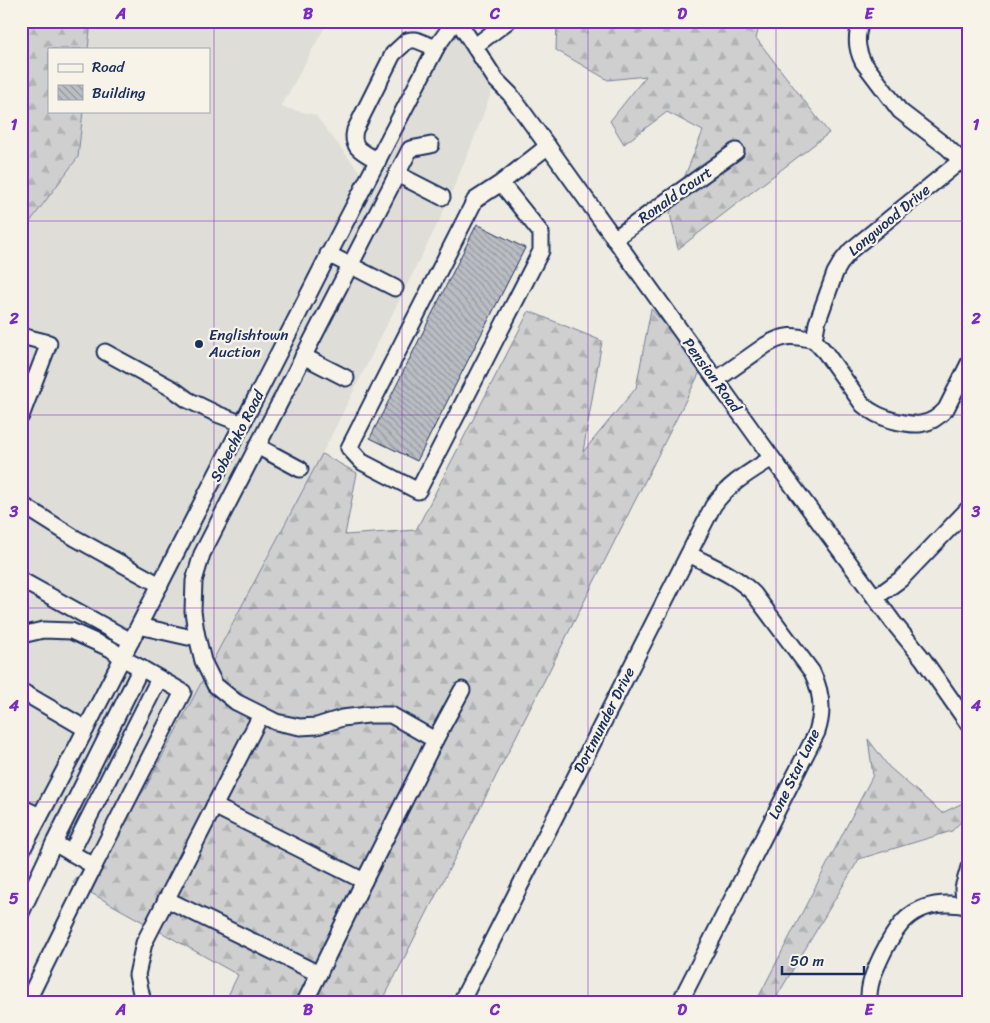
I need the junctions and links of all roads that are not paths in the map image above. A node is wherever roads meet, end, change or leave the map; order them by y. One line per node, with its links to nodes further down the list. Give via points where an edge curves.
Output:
1 (456, 21): 4 (street, Pension Road); 5 (street, Sobechko Road)
2 (508, 21): 4 (street)
3 (862, 21): 10 (street, via 857,45 863,62 900,111)
4 (475, 46): 7 (street, Pension Road, via 496,80)
5 (436, 48): 9 (street, Sobechko Road); 9 (street, via 416,40 407,41 389,62 353,137 359,150)
6 (431, 146): 11 (street, via 410,149)
7 (548, 146): 12 (street); 14 (street, Pension Road)
8 (736, 151): 14 (street, Ronald Court)
9 (378, 161): 15 (street, Sobechko Road)
10 (966, 161): 19 (street, Longwood Drive, via 851,250 835,273)
11 (397, 174): 13 (street); 16 (street)
12 (501, 183): 12 (street, via 475,200 349,448 362,462 418,491 541,251 541,233)
13 (442, 198)
14 (614, 239): 24 (street, Pension Road)
15 (328, 254): 16 (street); 26 (street, Sobechko Road)
16 (350, 265): 17 (street); 21 (street)
17 (395, 288)
18 (21, 336): 25 (street, via 49,343)
19 (814, 340): 22 (street, via 870,412 906,424 926,423 946,409); 24 (street, via 796,336 775,340)
20 (105, 352): 26 (street, via 174,389 188,400)
21 (303, 356): 23 (street); 27 (street)
22 (969, 363)
23 (346, 378)
24 (716, 380): 28 (street, Pension Road)
25 (21, 416)
26 (243, 424): 34 (street, Sobechko Road)
27 (257, 446): 29 (street); 37 (street, via 202,554 194,581)
28 (772, 458): 32 (street, Dortmunder Drive, via 721,495); 35 (street, Pension Road)
29 (300, 469)
30 (21, 504): 34 (street)
31 (969, 508): 35 (street, via 901,579)
32 (689, 554): 67 (street, Dortmunder Drive); 68 (street, Lone Star Lane, via 736,578 754,594 812,672 821,708 817,732)
33 (21, 580): 39 (street)
34 (160, 585): 36 (street, Sobechko Road)
35 (875, 598): 46 (street, Pension Road)
36 (139, 626): 37 (street, via 188,637); 39 (street, Sobechko Road)
37 (196, 632): 45 (street, via 203,661 215,685)
38 (21, 636): 40 (street, via 43,630 71,631 111,649)
39 (131, 641): 40 (street, Sobechko Road)
40 (122, 658): 41 (street); 47 (street, Sobechko Road)
41 (141, 668): 42 (street); 50 (street)
42 (160, 680): 56 (street); 57 (street, via 183,692)
43 (462, 690): 48 (street)
44 (21, 691): 47 (street)
45 (260, 715): 48 (street, via 300,727 317,726 342,718 391,715); 51 (street)
46 (969, 725)
47 (86, 729): 49 (street, Sobechko Road)
48 (435, 740): 59 (street)
49 (70, 760): 50 (street); 53 (street, Sobechko Road)
50 (90, 771): 54 (street)
51 (214, 806): 59 (street); 60 (street)
52 (21, 807): 53 (street)
53 (40, 816): 55 (street, Sobechko Road)
54 (54, 843): 56 (street); 62 (street)
55 (21, 852)
56 (71, 853): 57 (street)
57 (94, 866): 64 (street)
58 (969, 866): 61 (street, via 963,888)
59 (364, 881): 63 (street)
60 (166, 899): 63 (street); 65 (street, via 144,943 137,975)
61 (966, 906): 69 (street, via 929,906 906,918 890,938 873,974)
62 (21, 913)
63 (319, 974): 66 (street)
64 (27, 1002)
65 (142, 1002)
66 (305, 1002)
67 (461, 1002)
68 (680, 1002)
69 (869, 1002)

